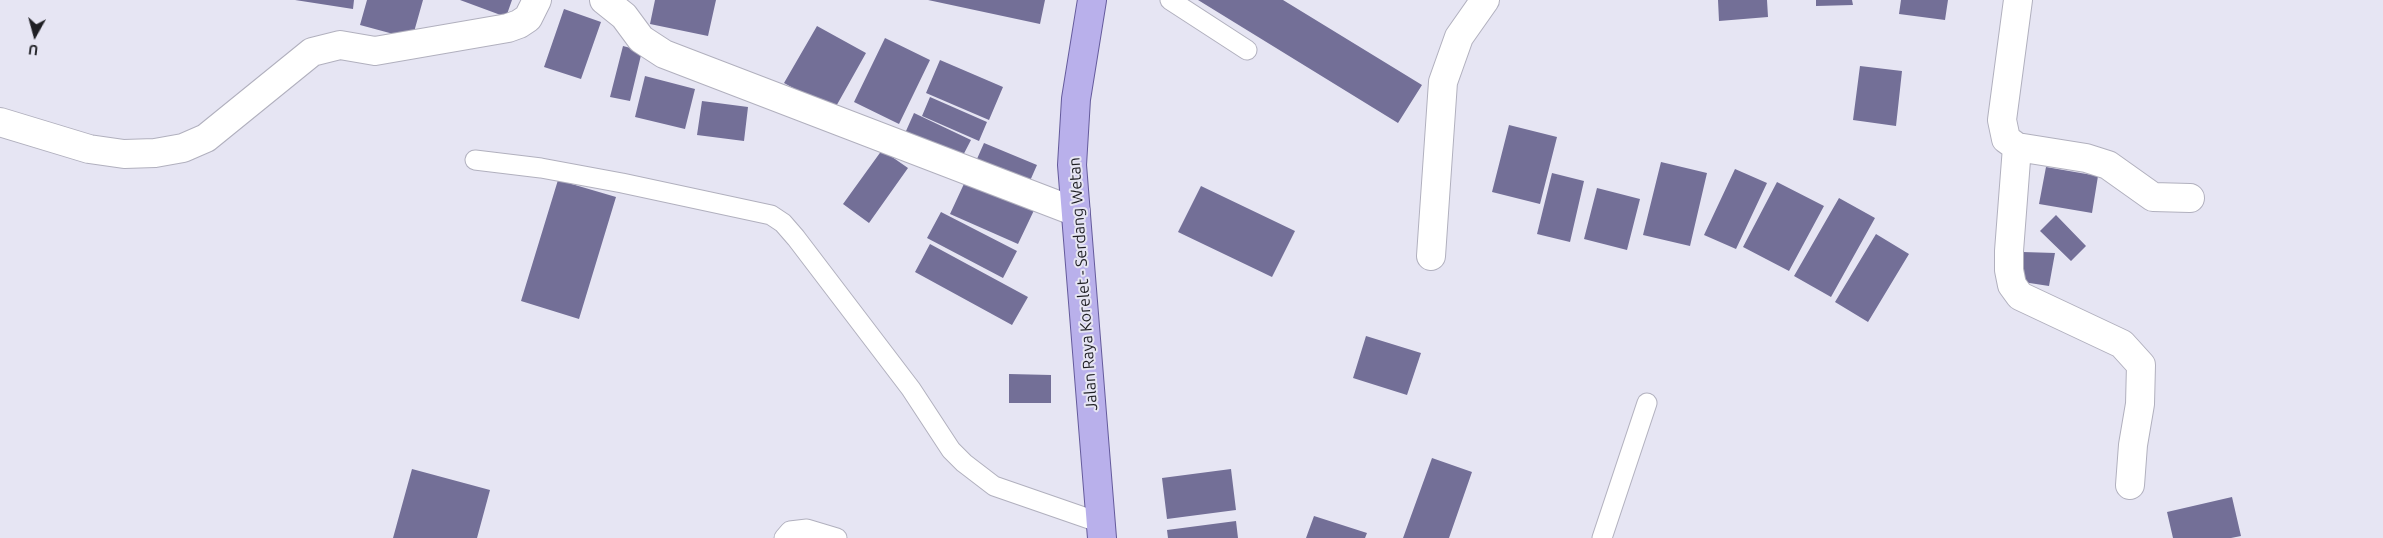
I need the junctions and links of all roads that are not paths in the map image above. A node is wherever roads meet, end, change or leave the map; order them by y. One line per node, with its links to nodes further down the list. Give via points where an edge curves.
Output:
1 (537, 0): 8 (street, via 528,18 508,28 375,51 340,44 312,52 206,138 183,148 124,154 98,150)
2 (604, 0): 12 (street, via 624,16 641,39 664,54)
3 (1092, 0): 12 (main road, Jalan Raya Korelet - Serdang Wetan, via 1076,99 1072,165)
4 (1170, 0): 7 (lane)
5 (1485, 0): 13 (street, via 1459,37 1442,82)
6 (2018, 0): 9 (street, via 2002,120 2006,139)
7 (1247, 50)
8 (0, 122)
9 (2017, 147): 11 (street, via 2086,158 2108,165 2152,197); 15 (street, via 2008,270 2012,285 2020,296 2122,344 2141,364 2140,404)
10 (475, 160): 16 (lane, via 550,170 771,215 796,238 964,463 994,486)
11 (2190, 198)
12 (1076, 212): 16 (main road, Jalan Raya Korelet - Serdang Wetan)
13 (1431, 256)
14 (1646, 403): 19 (lane)
15 (2130, 486)
16 (1102, 530)
17 (784, 538): 18 (lane, via 790,531 807,529)
18 (837, 538)
19 (1602, 538)

